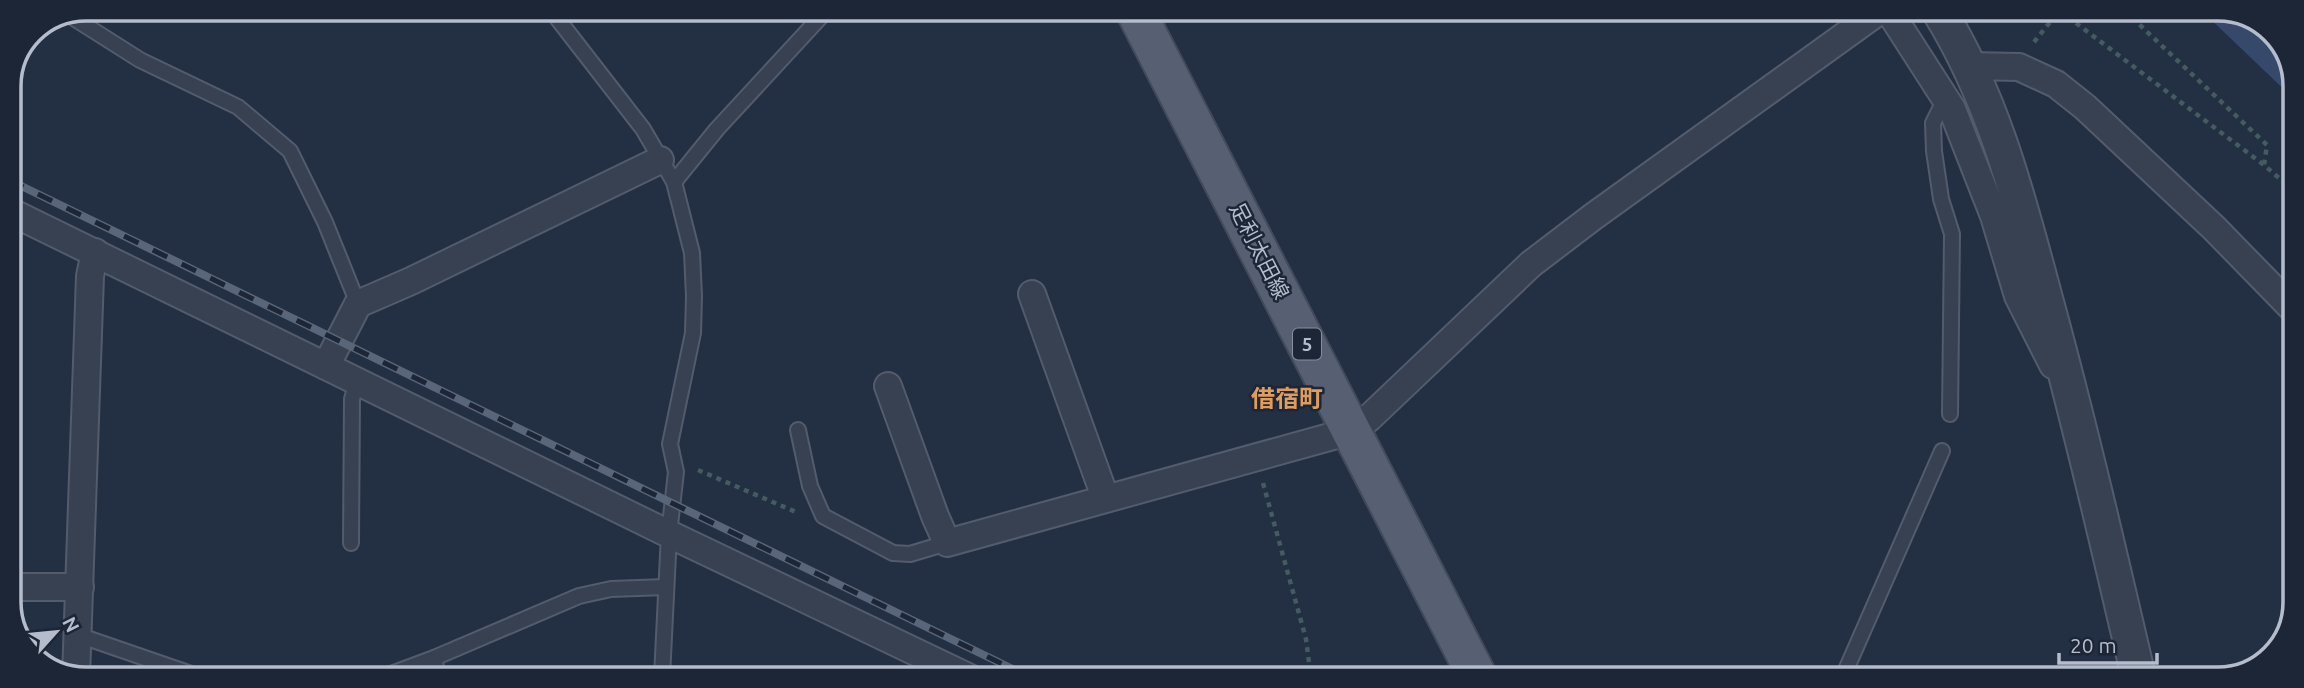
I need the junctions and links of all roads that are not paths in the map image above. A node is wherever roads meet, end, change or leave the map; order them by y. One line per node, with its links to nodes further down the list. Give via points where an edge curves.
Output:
1 (560, 21): 10 (lane, via 643,130)
2 (817, 21): 10 (lane, via 718,129)
3 (1141, 21): 22 (main road, 足利太田線 / 5)
4 (1866, 21): 22 (street, via 1531,264)
5 (1895, 21): 9 (street)
6 (1944, 21): 8 (street)
7 (79, 22): 15 (lane, via 140,60 237,107 290,151)
8 (1969, 66): 14 (street, via 2019,67 2056,84 2214,228); 19 (street, via 2004,152)
9 (1945, 99): 19 (street, via 1994,216 2018,296); 20 (lane, via 1933,123 1941,199 1952,234)
10 (667, 171): 15 (street); 25 (lane, via 692,253 694,296 692,333 670,444 676,472)
11 (21, 217): 12 (street)
12 (95, 252): 16 (street); 29 (street, via 90,276)
13 (1032, 294): 24 (street)
14 (2283, 299)
15 (358, 304): 16 (street)
16 (326, 366): 17 (street)
17 (357, 381): 25 (street); 26 (lane, via 352,399)
18 (888, 386): 27 (street)
19 (2076, 410): 41 (street)
20 (1950, 414)
21 (798, 430): 27 (lane, via 810,486 823,516 893,553 910,554)
22 (1351, 431): 24 (street); 39 (main road, 足利太田線 / 5)
23 (1942, 451): 40 (lane)
24 (1105, 497): 27 (street)
25 (669, 534): 30 (lane); 38 (street)
26 (351, 543)
27 (947, 543)
28 (21, 587): 29 (street)
29 (80, 587): 31 (street)
30 (666, 587): 32 (lane, via 611,589 579,596); 37 (lane)
31 (78, 635): 33 (street); 34 (lane)
32 (434, 658): 35 (lane); 36 (lane)
33 (77, 666)
34 (171, 667)
35 (410, 667)
36 (436, 667)
37 (662, 667)
38 (947, 667)
39 (1472, 667)
40 (1845, 667)
41 (2136, 667)

